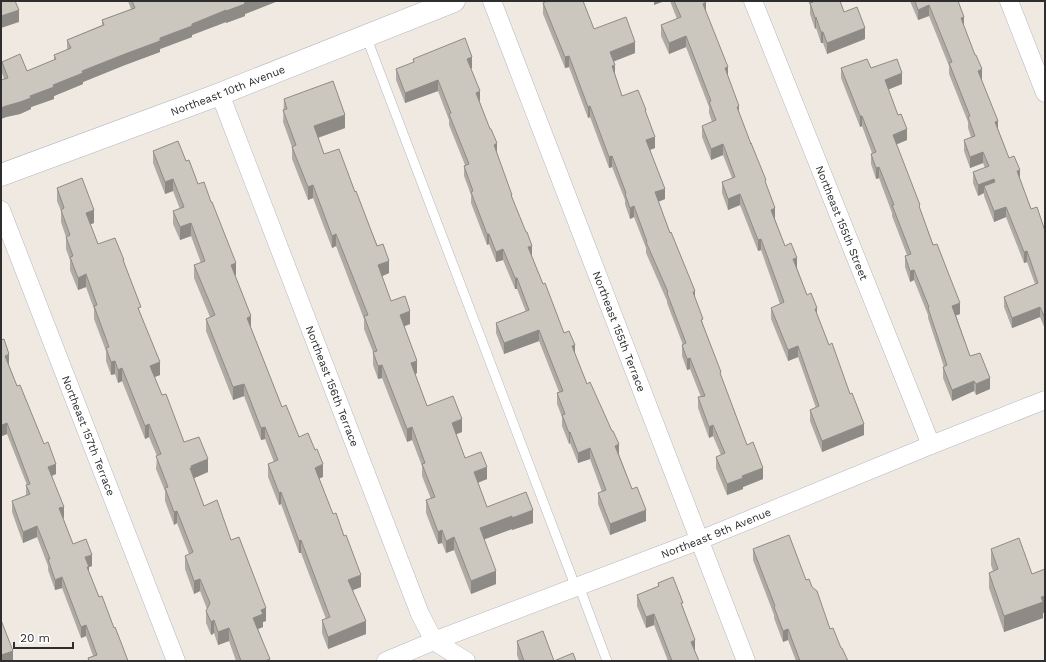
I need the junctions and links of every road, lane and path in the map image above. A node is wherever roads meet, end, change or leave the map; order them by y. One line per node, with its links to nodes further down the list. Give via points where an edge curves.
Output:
1 (454, 1): 5 (street, Northeast 10th Avenue)
2 (492, 1): 12 (street, Northeast 155th Terrace)
3 (753, 1): 11 (street, Northeast 155th Street)
4 (1009, 1): 6 (street)
5 (366, 36): 7 (street, Northeast 10th Avenue); 13 (lane)
6 (1045, 93)
7 (220, 94): 8 (street, Northeast 10th Avenue); 14 (street, Northeast 156th Terrace, via 414,599)
8 (1, 176)
9 (1, 210): 15 (street, Northeast 157th Terrace)
10 (1045, 400): 11 (street, Northeast 9th Avenue)
11 (930, 445): 12 (street, Northeast 9th Avenue)
12 (700, 540): 13 (street, Northeast 9th Avenue); 19 (street, Northeast 155th Terrace)
13 (577, 587): 14 (street, Northeast 9th Avenue); 18 (lane)
14 (434, 641): 16 (street, Northeast 9th Avenue); 17 (street)
15 (176, 661)
16 (386, 661)
17 (466, 661)
18 (607, 661)
19 (746, 661)

